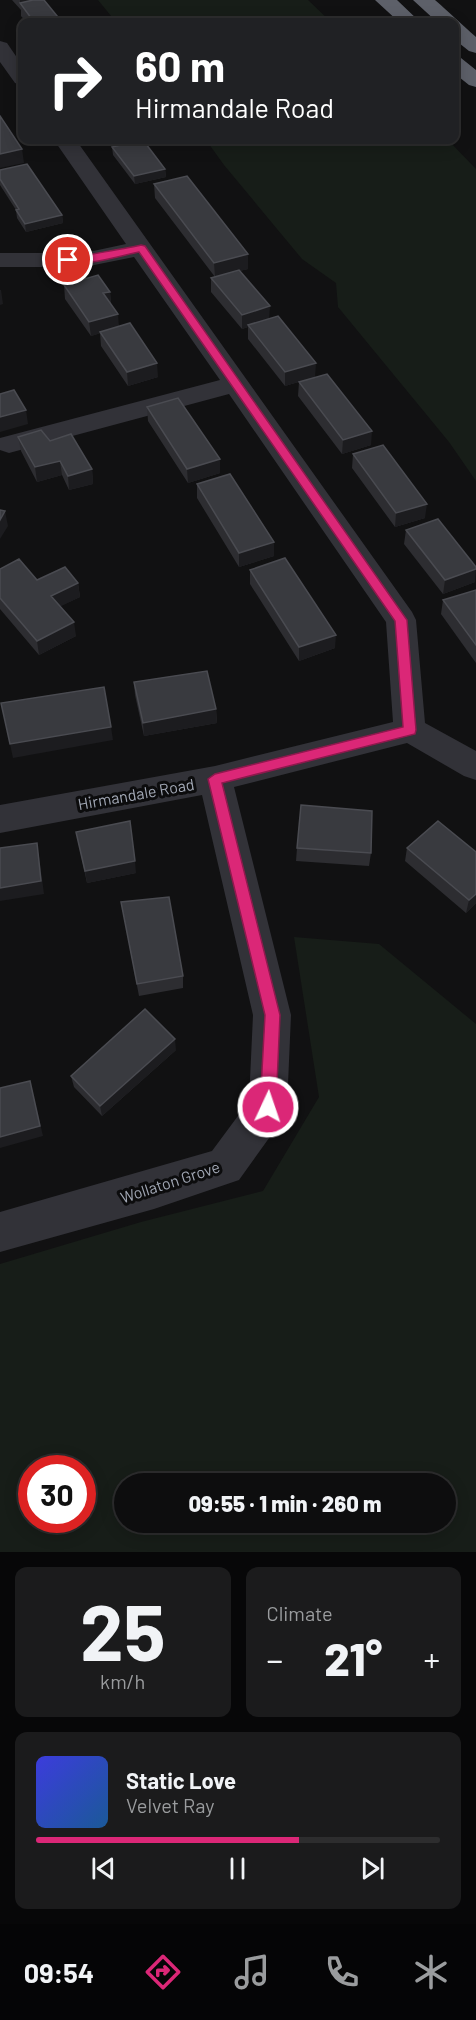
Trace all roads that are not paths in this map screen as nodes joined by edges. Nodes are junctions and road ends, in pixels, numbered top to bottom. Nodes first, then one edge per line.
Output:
1 (385, 0) edge
2 (423, 0) edge
3 (405, 18) edge
4 (443, 18) edge
5 (459, 32) edge
6 (0, 47) edge
7 (476, 47) edge
8 (459, 66) edge
9 (18, 73) edge
10 (476, 81) edge
11 (68, 144) edge
12 (141, 248) junction
13 (0, 260) edge
14 (236, 384) junction
15 (9, 444) dead end
16 (410, 730) junction
17 (476, 766) edge
18 (215, 779) junction
19 (0, 819) edge
20 (0, 1232) edge

1 - 3 highway
2 - 4 highway
5 - 7 highway
6 - 9 street
8 - 10 highway
11 - 12 street
12 - 13 street
12 - 14 street
14 - 15 street
14 - 16 street
16 - 17 street
16 - 18 street, Hirmandale Road
18 - 19 street, Hirmandale Road
18 - 20 street, Wollaton Grove

